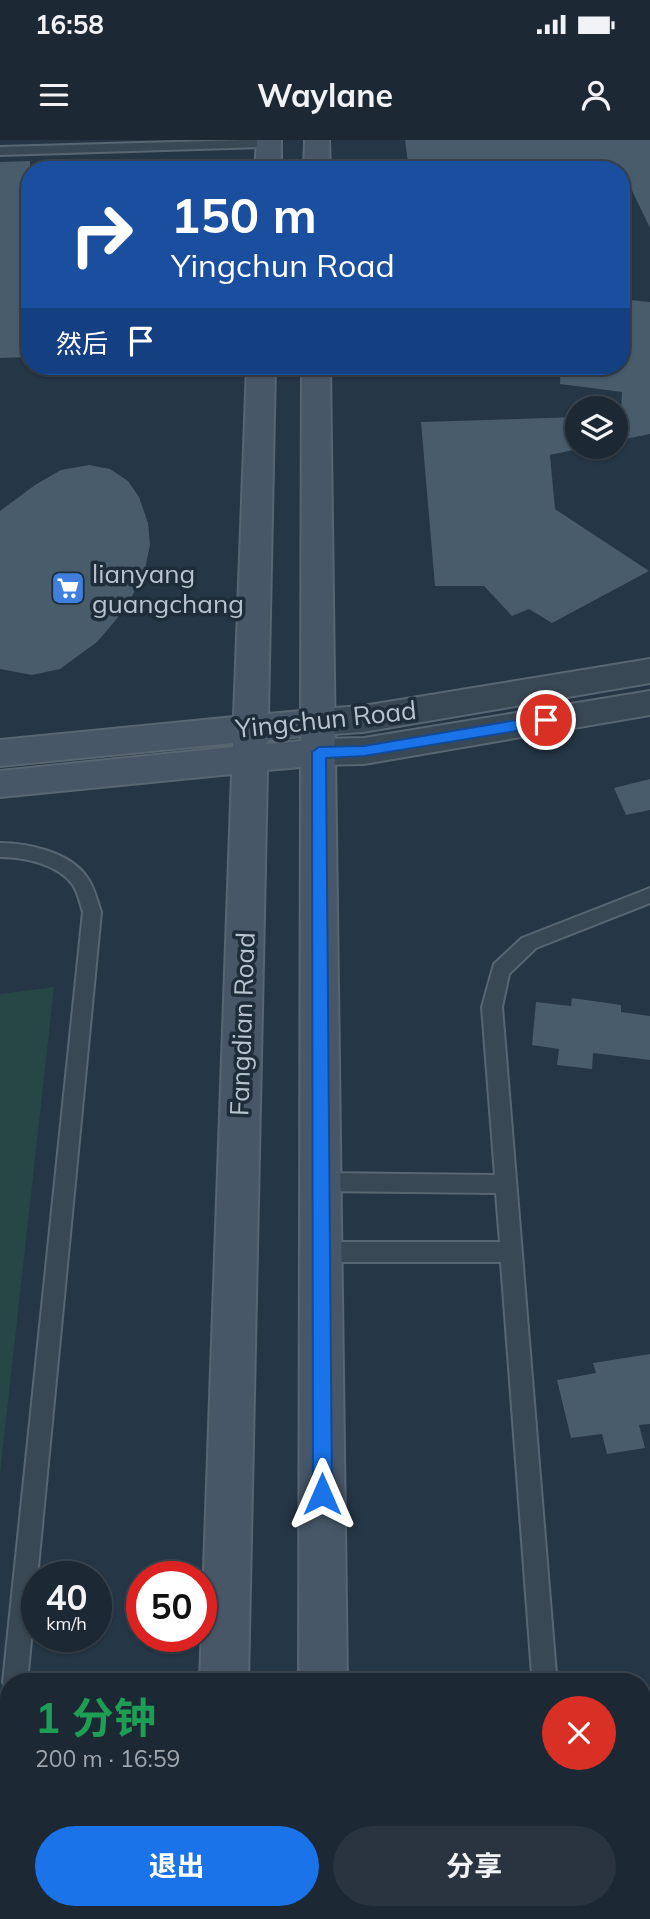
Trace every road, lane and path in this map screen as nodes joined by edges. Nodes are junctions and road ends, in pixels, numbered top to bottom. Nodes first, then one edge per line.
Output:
1 (317, 140) edge
2 (269, 141) edge
3 (0, 151) edge
4 (268, 161) edge
5 (317, 161) edge
6 (261, 375) edge
7 (316, 375) edge
8 (650, 671) edge
9 (650, 703) edge
10 (318, 737) junction
11 (250, 744) junction
12 (0, 753) edge
13 (0, 783) edge
14 (0, 850) edge
15 (650, 895) edge
16 (321, 1182) junction
17 (506, 1184) junction
18 (321, 1252) junction
19 (511, 1252) junction
20 (16, 1673) edge
21 (224, 1673) edge
22 (323, 1673) edge
23 (544, 1673) edge

1 - 5 main road
2 - 3 lane
2 - 4 main road
6 - 11 main road, Fangdian Road
7 - 10 main road
8 - 10 street, Yingchun Road
9 - 10 street, Yingchun Road
10 - 11 main road, Yingchun Road
10 - 16 main road
11 - 12 main road, Yingchun Road
11 - 13 main road, Yingchun Road
11 - 21 main road, Fangdian Road
14 - 20 lane
15 - 17 lane
16 - 17 lane
16 - 18 main road
17 - 19 lane
18 - 19 lane
18 - 22 main road
19 - 23 lane

